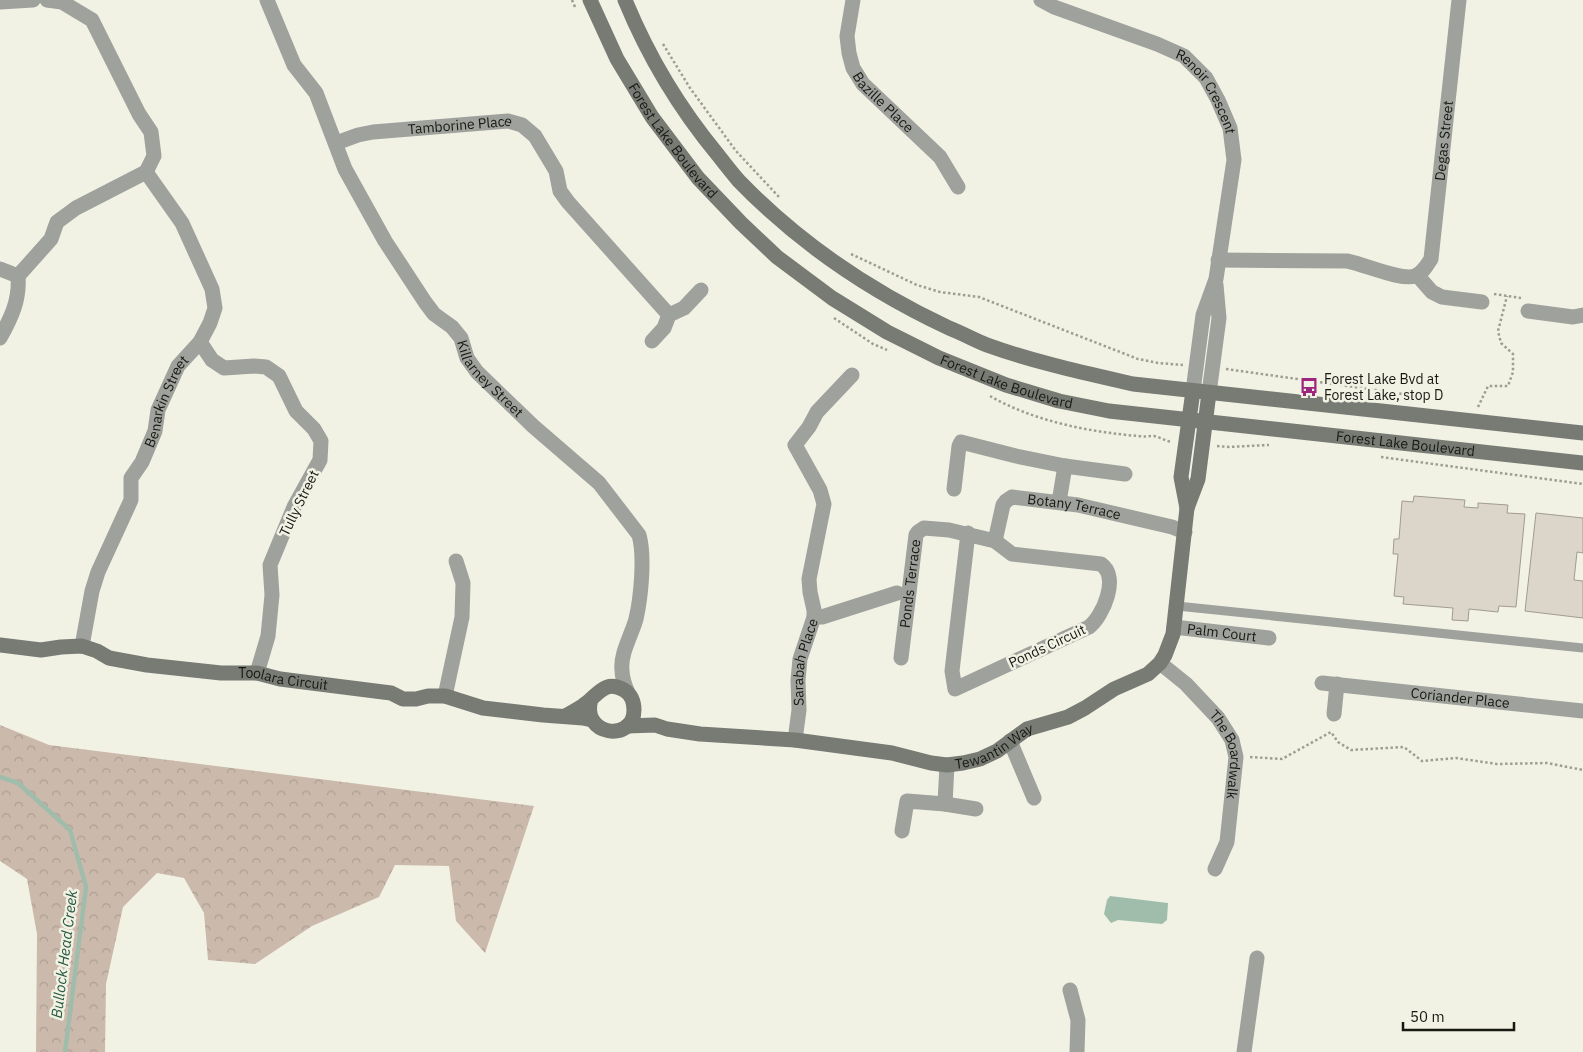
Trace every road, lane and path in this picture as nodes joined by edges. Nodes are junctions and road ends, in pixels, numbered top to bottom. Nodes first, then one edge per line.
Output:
1 (33, 0) edge
2 (47, 0) edge
3 (267, 0) edge
4 (572, 0) edge
5 (590, 0) edge
6 (625, 0) edge
7 (852, 0) edge
8 (1041, 0) edge
9 (1459, 0) edge
10 (0, 2) edge
11 (576, 8) dead end
12 (660, 38) dead end
13 (336, 143) junction
14 (146, 172) junction
15 (958, 187) dead end
16 (783, 201) dead end
17 (848, 253) dead end
18 (1218, 260) junction
19 (0, 268) edge
20 (1417, 275) junction
21 (18, 276) junction
22 (1216, 279) junction
23 (701, 290) dead end
24 (1507, 296) junction
25 (1482, 302) joint
26 (1528, 311) joint
27 (669, 316) junction
28 (1583, 316) edge
29 (831, 317) dead end
30 (0, 338) edge
31 (652, 341) dead end
32 (200, 342) junction
33 (890, 352) dead end
34 (1196, 366) junction
35 (1213, 368) junction
36 (852, 375) dead end
37 (1193, 391) junction
38 (984, 393) dead end
39 (1209, 393) junction
40 (1423, 399) dead end
41 (1477, 409) dead end
42 (1189, 420) junction
43 (1206, 422) junction
44 (1583, 433) edge
45 (1186, 443) junction
46 (1278, 444) dead end
47 (1203, 445) junction
48 (1375, 456) dead end
49 (1583, 463) edge
50 (1065, 466) junction
51 (1125, 474) dead end
52 (1583, 484) edge
53 (954, 489) dead end
54 (1060, 502) junction
55 (1187, 508) junction
56 (1185, 532) junction
57 (968, 533) junction
58 (995, 541) junction
59 (456, 561) dead end
60 (897, 593) dead end
61 (1177, 606) junction
62 (814, 617) junction
63 (1174, 627) junction
64 (1268, 638) dead end
65 (0, 645) edge
66 (82, 646) junction
67 (1583, 648) edge
68 (901, 658) dead end
69 (1160, 663) junction
70 (621, 669) junction
71 (256, 672) junction
72 (606, 687) junction
73 (445, 696) junction
74 (591, 699) junction
75 (631, 700) junction
76 (1583, 711) edge
77 (1334, 714) dead end
78 (565, 716) junction
79 (592, 720) junction
80 (655, 725) junction
81 (626, 726) junction
82 (796, 740) junction
83 (1010, 741) junction
84 (1236, 757) junction
85 (947, 765) junction
86 (1583, 770) edge
87 (1034, 798) dead end
88 (945, 804) junction
89 (976, 809) dead end
90 (902, 831) dead end
91 (1215, 869) dead end
92 (1257, 958) dead end
93 (1070, 990) dead end
94 (1077, 1052) edge
95 (1244, 1052) edge

1 - 10 street
2 - 14 street
3 - 13 street, Killarney Street
4 - 11 path
5 - 42 main road, Forest Lake Boulevard
6 - 37 main road, Forest Lake Boulevard
7 - 15 street, Bazille Place
8 - 18 street, Renoir Crescent
9 - 20 street, Degas Street
12 - 16 path
13 - 27 street, Tamborine Place
13 - 70 street, Killarney Street
14 - 21 street
14 - 32 street, Benarkin Street
17 - 34 path
18 - 20 street
18 - 22 street, Renoir Crescent
19 - 21 street
20 - 25 street
21 - 30 street
22 - 34 street, Renoir Crescent
22 - 35 street, Renoir Crescent
23 - 27 street
24 - 25 path
24 - 26 path
24 - 41 path
26 - 28 street
27 - 31 street
29 - 33 path
32 - 66 street, Benarkin Street
32 - 71 street, Tully Street
34 - 37 street, Renoir Crescent
35 - 39 street, Renoir Crescent
35 - 40 path
36 - 62 street, Sarabah Place
37 - 39 main road, Forest Lake Boulevard
37 - 42 main road, Tewantin Way
38 - 45 path
39 - 43 main road, Tewantin Way
39 - 44 main road, Forest Lake Boulevard
42 - 43 main road, Forest Lake Boulevard
42 - 45 main road, Tewantin Way
43 - 47 main road, Tewantin Way
43 - 49 main road, Forest Lake Boulevard
45 - 55 main road, Tewantin Way
46 - 47 path
47 - 55 main road, Tewantin Way
48 - 52 path
50 - 51 street
50 - 53 street
50 - 54 street
54 - 56 street, Botany Terrace
54 - 58 street, Botany Terrace
55 - 56 main road, Tewantin Way
56 - 61 main road, Tewantin Way
57 - 58 street, Ponds Circuit
57 - 58 street, Ponds Circuit
57 - 68 street, Ponds Terrace
59 - 73 street
60 - 62 street
61 - 63 main road, Tewantin Way
61 - 67 lane
62 - 82 street, Sarabah Place
63 - 64 street, Palm Court
63 - 69 main road, Tewantin Way
65 - 66 main road, Toolara Circuit
66 - 71 main road, Toolara Circuit
69 - 83 main road, Tewantin Way
69 - 84 street, The Boardwalk
70 - 72 street, Killarney Street
70 - 75 street, Killarney Street
71 - 73 main road, Toolara Circuit
72 - 74 main road
72 - 75 main road
73 - 78 main road, Toolara Circuit
74 - 78 main road
74 - 79 main road
75 - 80 main road, Tewantin Way
75 - 81 main road
76 - 77 street, Coriander Place
78 - 79 main road, Toolara Circuit
79 - 81 main road
80 - 81 main road, Tewantin Way
80 - 82 main road, Tewantin Way
82 - 85 main road, Tewantin Way
83 - 85 main road, Tewantin Way
83 - 87 street
84 - 86 path
84 - 91 street, The Boardwalk
85 - 88 street
88 - 89 street
88 - 90 street
92 - 95 street
93 - 94 street

